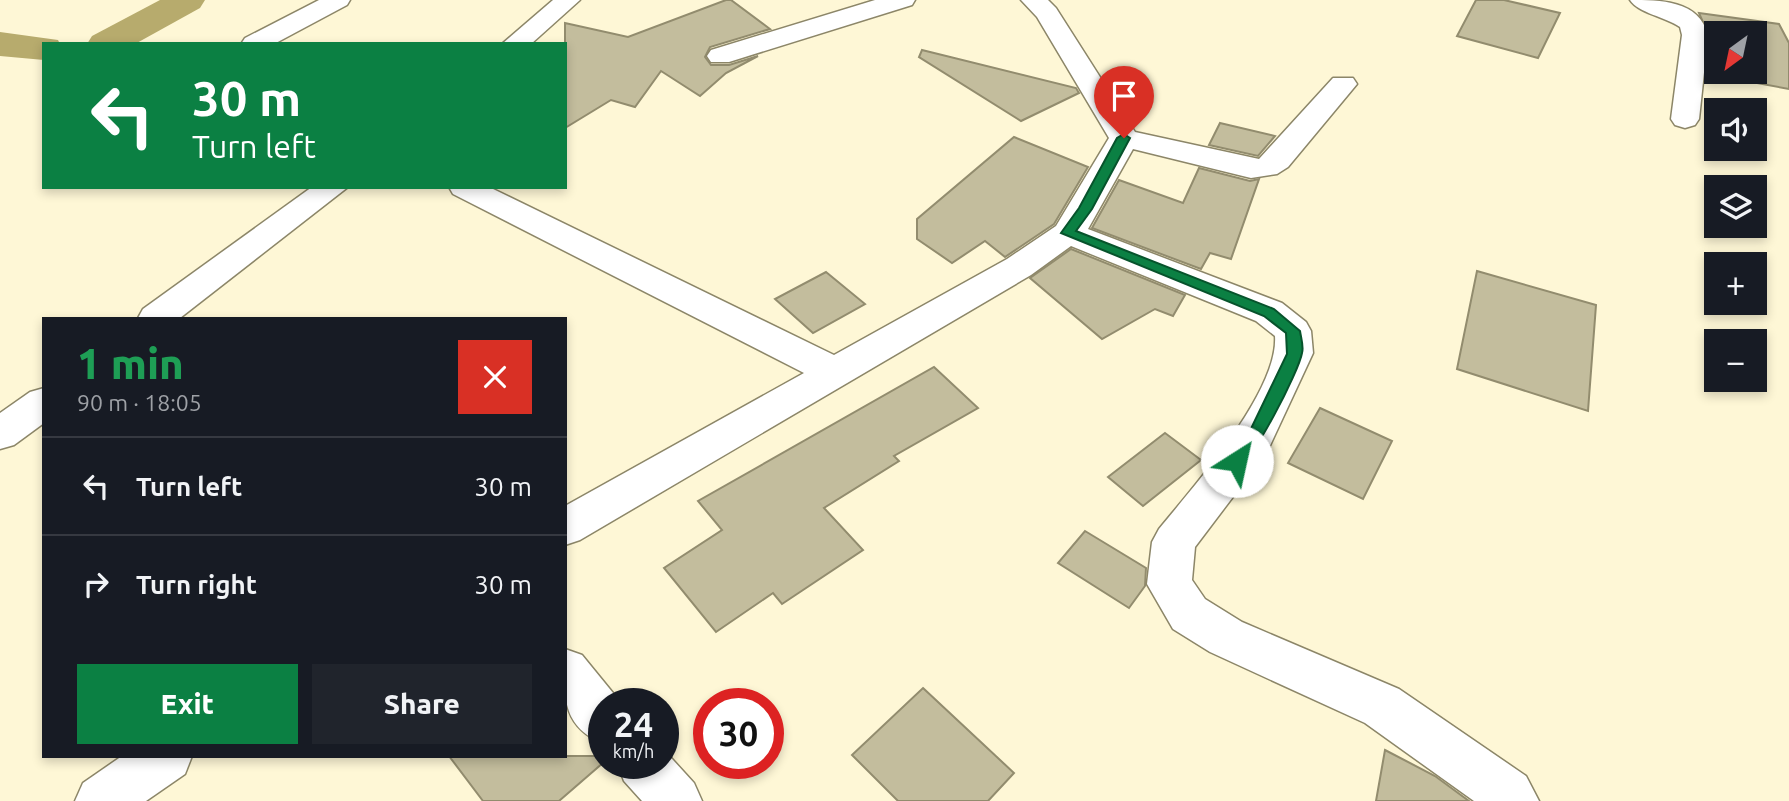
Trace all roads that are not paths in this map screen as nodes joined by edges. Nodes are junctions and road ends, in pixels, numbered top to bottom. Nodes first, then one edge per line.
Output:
1 (338, 0) edge
2 (568, 0) edge
3 (903, 0) edge
4 (1033, 0) edge
5 (1642, 0) edge
6 (258, 42) edge
7 (517, 42) edge
8 (719, 56) dead end
9 (1343, 84) dead end
10 (1685, 118) dead end
11 (1124, 138) junction
12 (330, 189) edge
13 (468, 189) edge
14 (1068, 233) junction
15 (157, 317) edge
16 (833, 371) junction
17 (42, 403) edge
18 (0, 434) edge
19 (567, 526) edge
20 (567, 674) edge
21 (588, 700) edge
22 (164, 758) edge
23 (656, 779) edge
24 (101, 801) edge
25 (676, 801) edge
26 (1513, 801) edge

1 - 6 street
2 - 7 street
3 - 8 street
4 - 11 street
5 - 10 street
9 - 11 street
11 - 14 street
12 - 15 street
13 - 16 street
14 - 16 street
14 - 26 street
16 - 19 street
17 - 18 street
20 - 21 street
22 - 24 street
23 - 25 street

